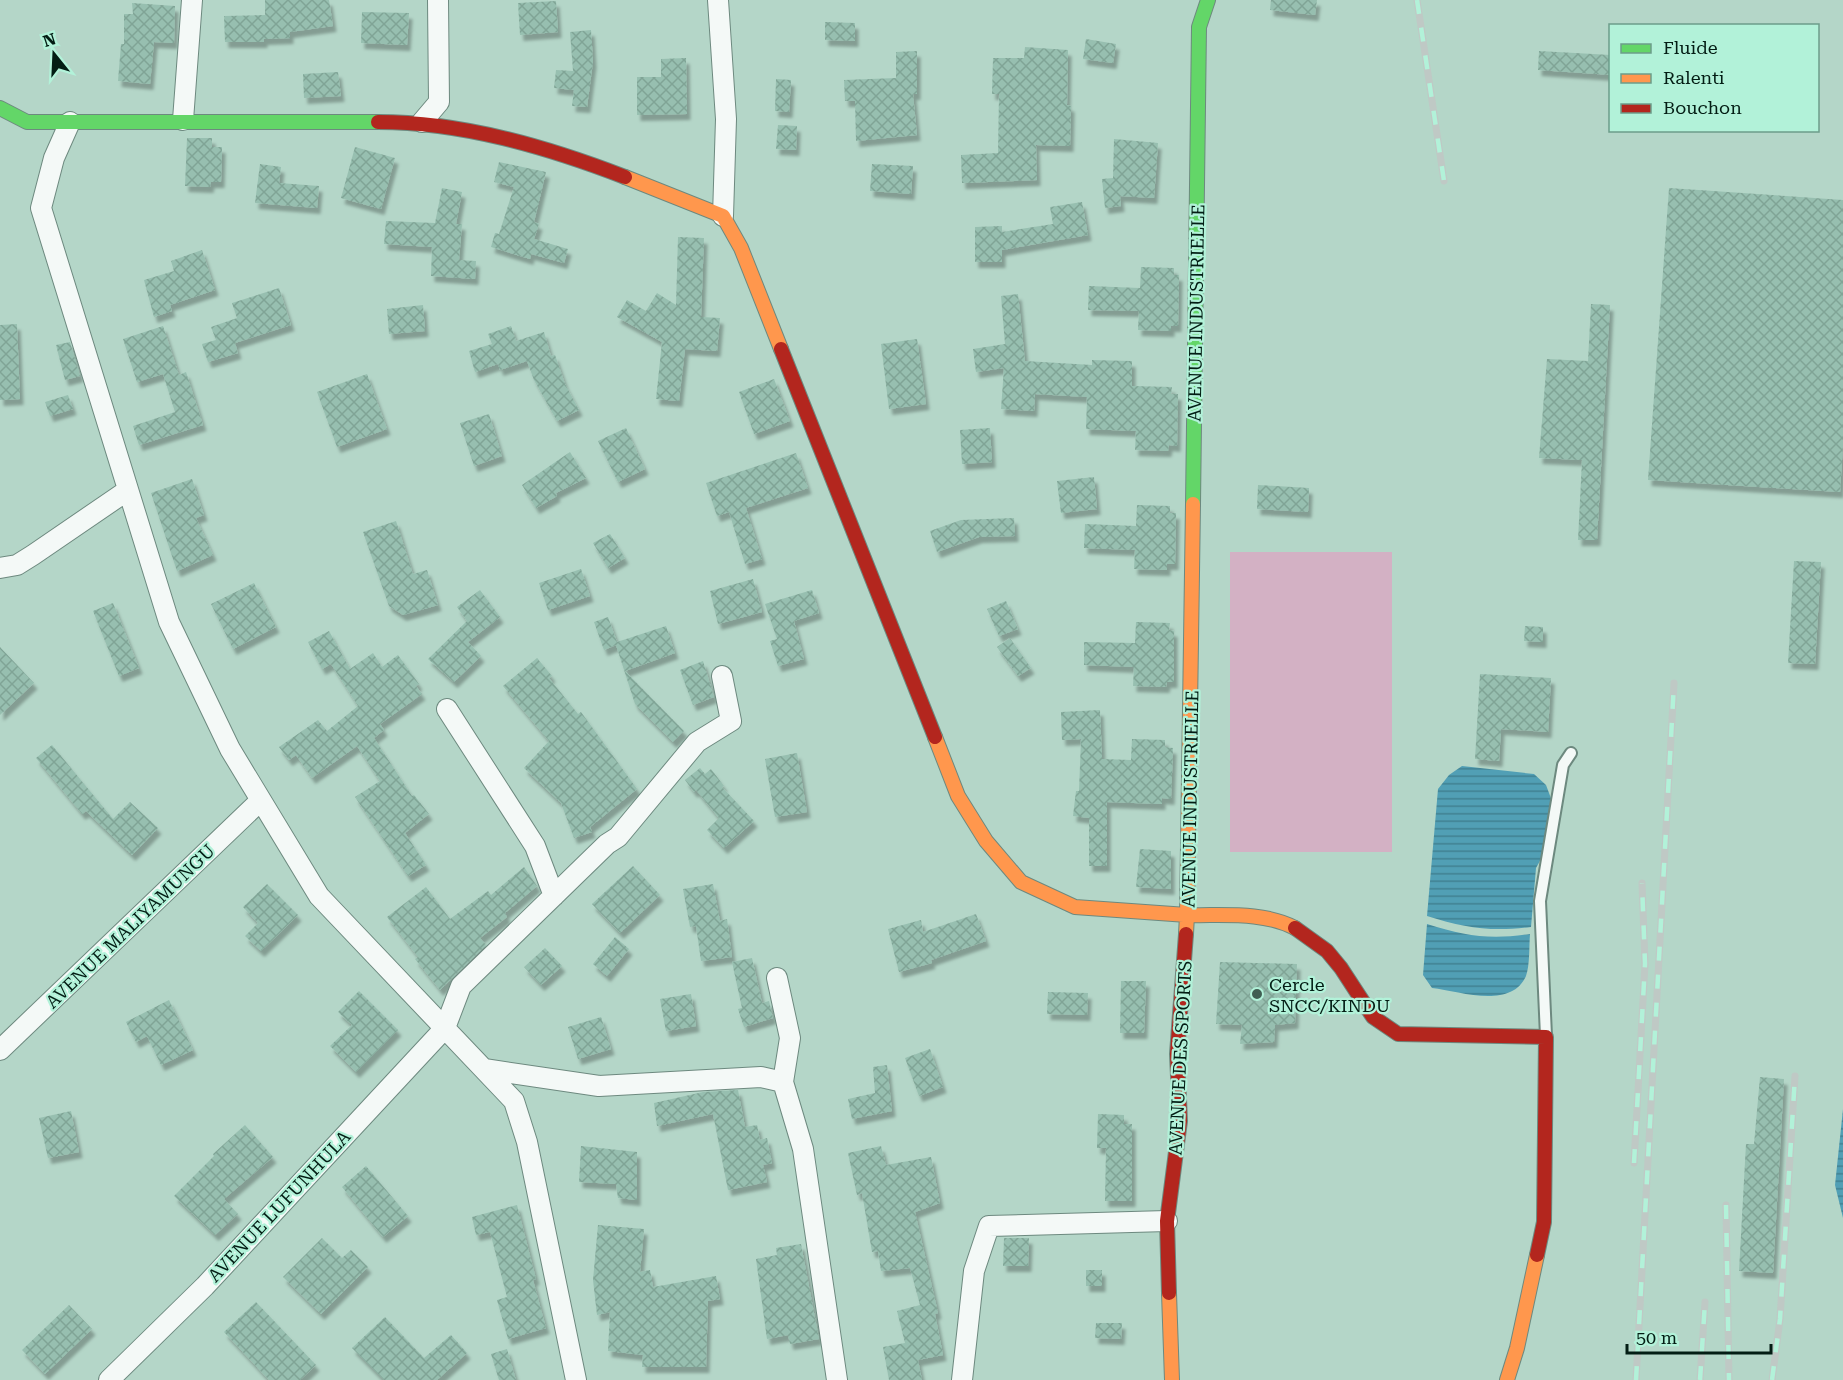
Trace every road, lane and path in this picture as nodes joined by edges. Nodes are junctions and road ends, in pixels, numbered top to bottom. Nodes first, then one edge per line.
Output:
1 (192, 0) edge
2 (438, 0) edge
3 (718, 0) edge
4 (1206, 2) edge
5 (0, 108) edge
6 (183, 120) junction
7 (70, 122) junction
8 (422, 122) junction
9 (723, 216) junction
10 (128, 490) junction
11 (0, 568) edge
12 (722, 676) dead end
13 (447, 709) dead end
14 (1571, 753) dead end
15 (260, 801) junction
16 (554, 896) junction
17 (1187, 915) junction
18 (777, 978) dead end
19 (445, 1028) junction
20 (1546, 1037) junction
21 (0, 1050) edge
22 (484, 1069) junction
23 (783, 1082) junction
24 (1167, 1221) junction
25 (110, 1380) edge
26 (576, 1380) edge
27 (837, 1380) edge
28 (962, 1380) edge
29 (1172, 1380) edge
30 (1507, 1380) edge

1 - 6 street
2 - 8 street
3 - 9 street
4 - 17 street, AVENUE INDUSTRIELLE
5 - 7 street
6 - 7 street
6 - 8 street
7 - 10 street
8 - 9 street
9 - 17 street
10 - 11 street
10 - 15 street
12 - 16 street
13 - 16 street
14 - 20 lane
15 - 19 street
15 - 21 street, AVENUE MALIYAMUNGU
16 - 19 street
17 - 20 street, AVENUE INDUSTRIELLE
17 - 24 street, AVENUE DES SPORTS
18 - 23 street
19 - 22 street
19 - 25 street, AVENUE LUFUNHULA
20 - 30 street
22 - 23 street
22 - 26 street
23 - 27 street
24 - 28 street
24 - 29 street, AVENUE DES SPORTS

